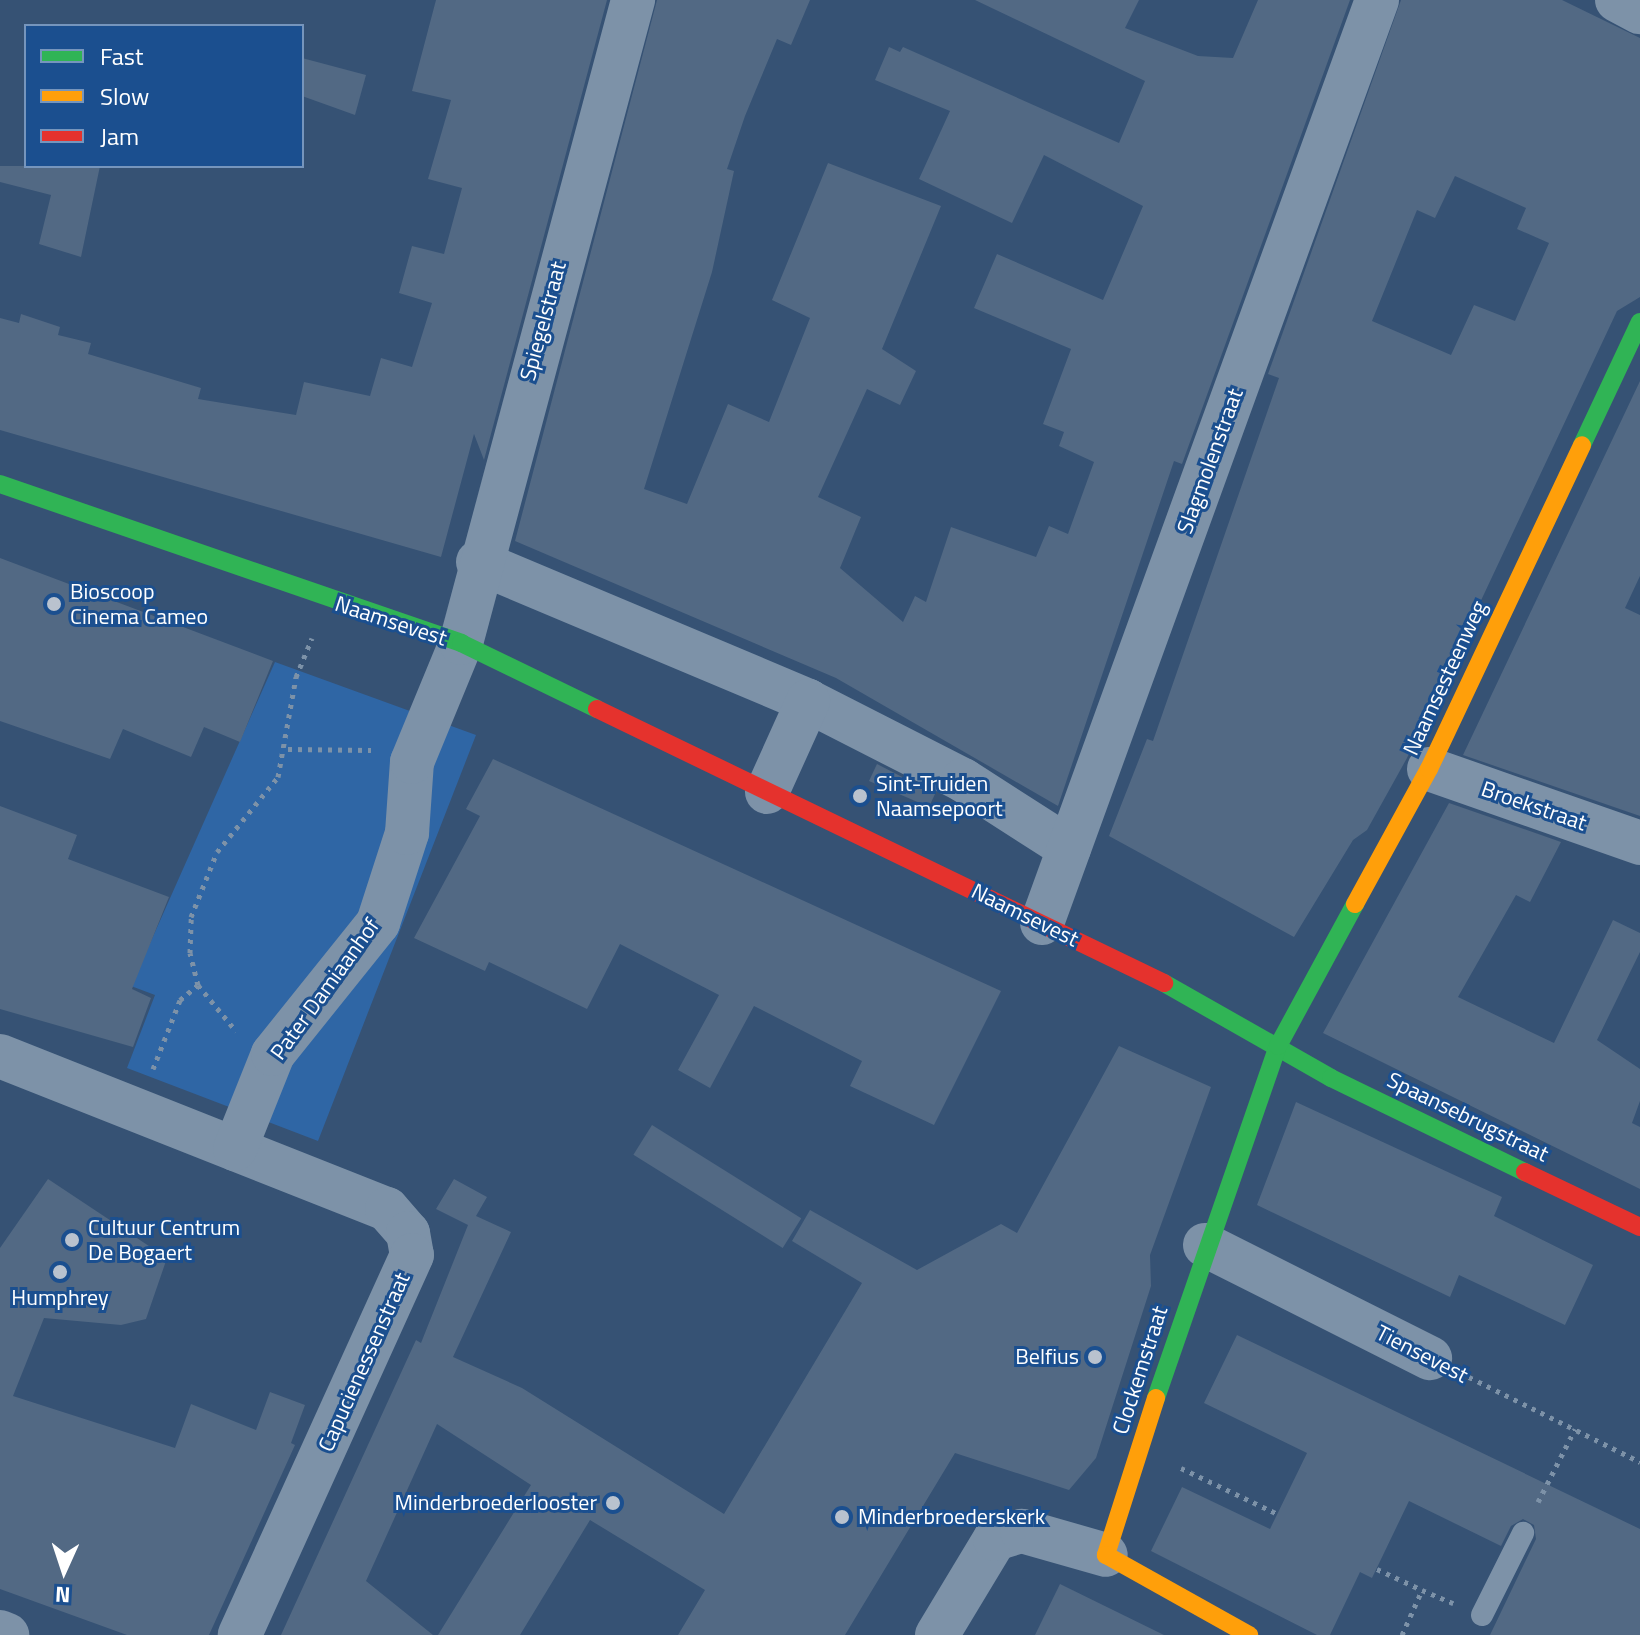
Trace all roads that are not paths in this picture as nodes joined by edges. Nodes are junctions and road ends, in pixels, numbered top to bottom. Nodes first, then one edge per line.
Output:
1 (633, 0) edge
2 (1377, 0) edge
3 (1617, 0) edge
4 (1640, 12) edge
5 (1640, 322) edge
6 (0, 484) edge
7 (478, 562) junction
8 (461, 643) junction
9 (808, 701) junction
10 (1429, 769) junction
11 (767, 792) junction
12 (1640, 843) edge
13 (1069, 848) junction
14 (1042, 923) junction
15 (1278, 1046) junction
16 (0, 1056) edge
17 (235, 1149) junction
18 (1640, 1227) edge
19 (1205, 1245) junction
20 (1430, 1358) road end
21 (1523, 1533) dead end
22 (1106, 1555) junction
23 (1482, 1615) road end
24 (0, 1632) edge
25 (7, 1635) edge
26 (240, 1635) edge
27 (937, 1635) edge
28 (1249, 1635) edge

1 - 7 street, Spiegelstraat
2 - 13 street, Slagmolenstraat
3 - 4 street
5 - 10 street, Naamsesteenweg
6 - 8 street, Naamsevest
7 - 8 street, Spiegelstraat
7 - 9 street
8 - 11 street, Naamsevest
8 - 17 street, Pater Damiaanhof
9 - 11 street
9 - 13 street
10 - 12 street, Broekstraat
10 - 15 street, Naamsesteenweg
11 - 14 street, Naamsevest
13 - 14 street, Slagmolenstraat
14 - 15 street, Naamsevest
15 - 18 street, Spaansebrugstraat
15 - 19 street, Clockemstraat
16 - 17 street, Capucienessenstraat
17 - 26 street, Capucienessenstraat
19 - 20 street, Tiensevest
19 - 22 street, Clockemstraat
21 - 23 lane
22 - 27 street
22 - 28 street
24 - 25 street

